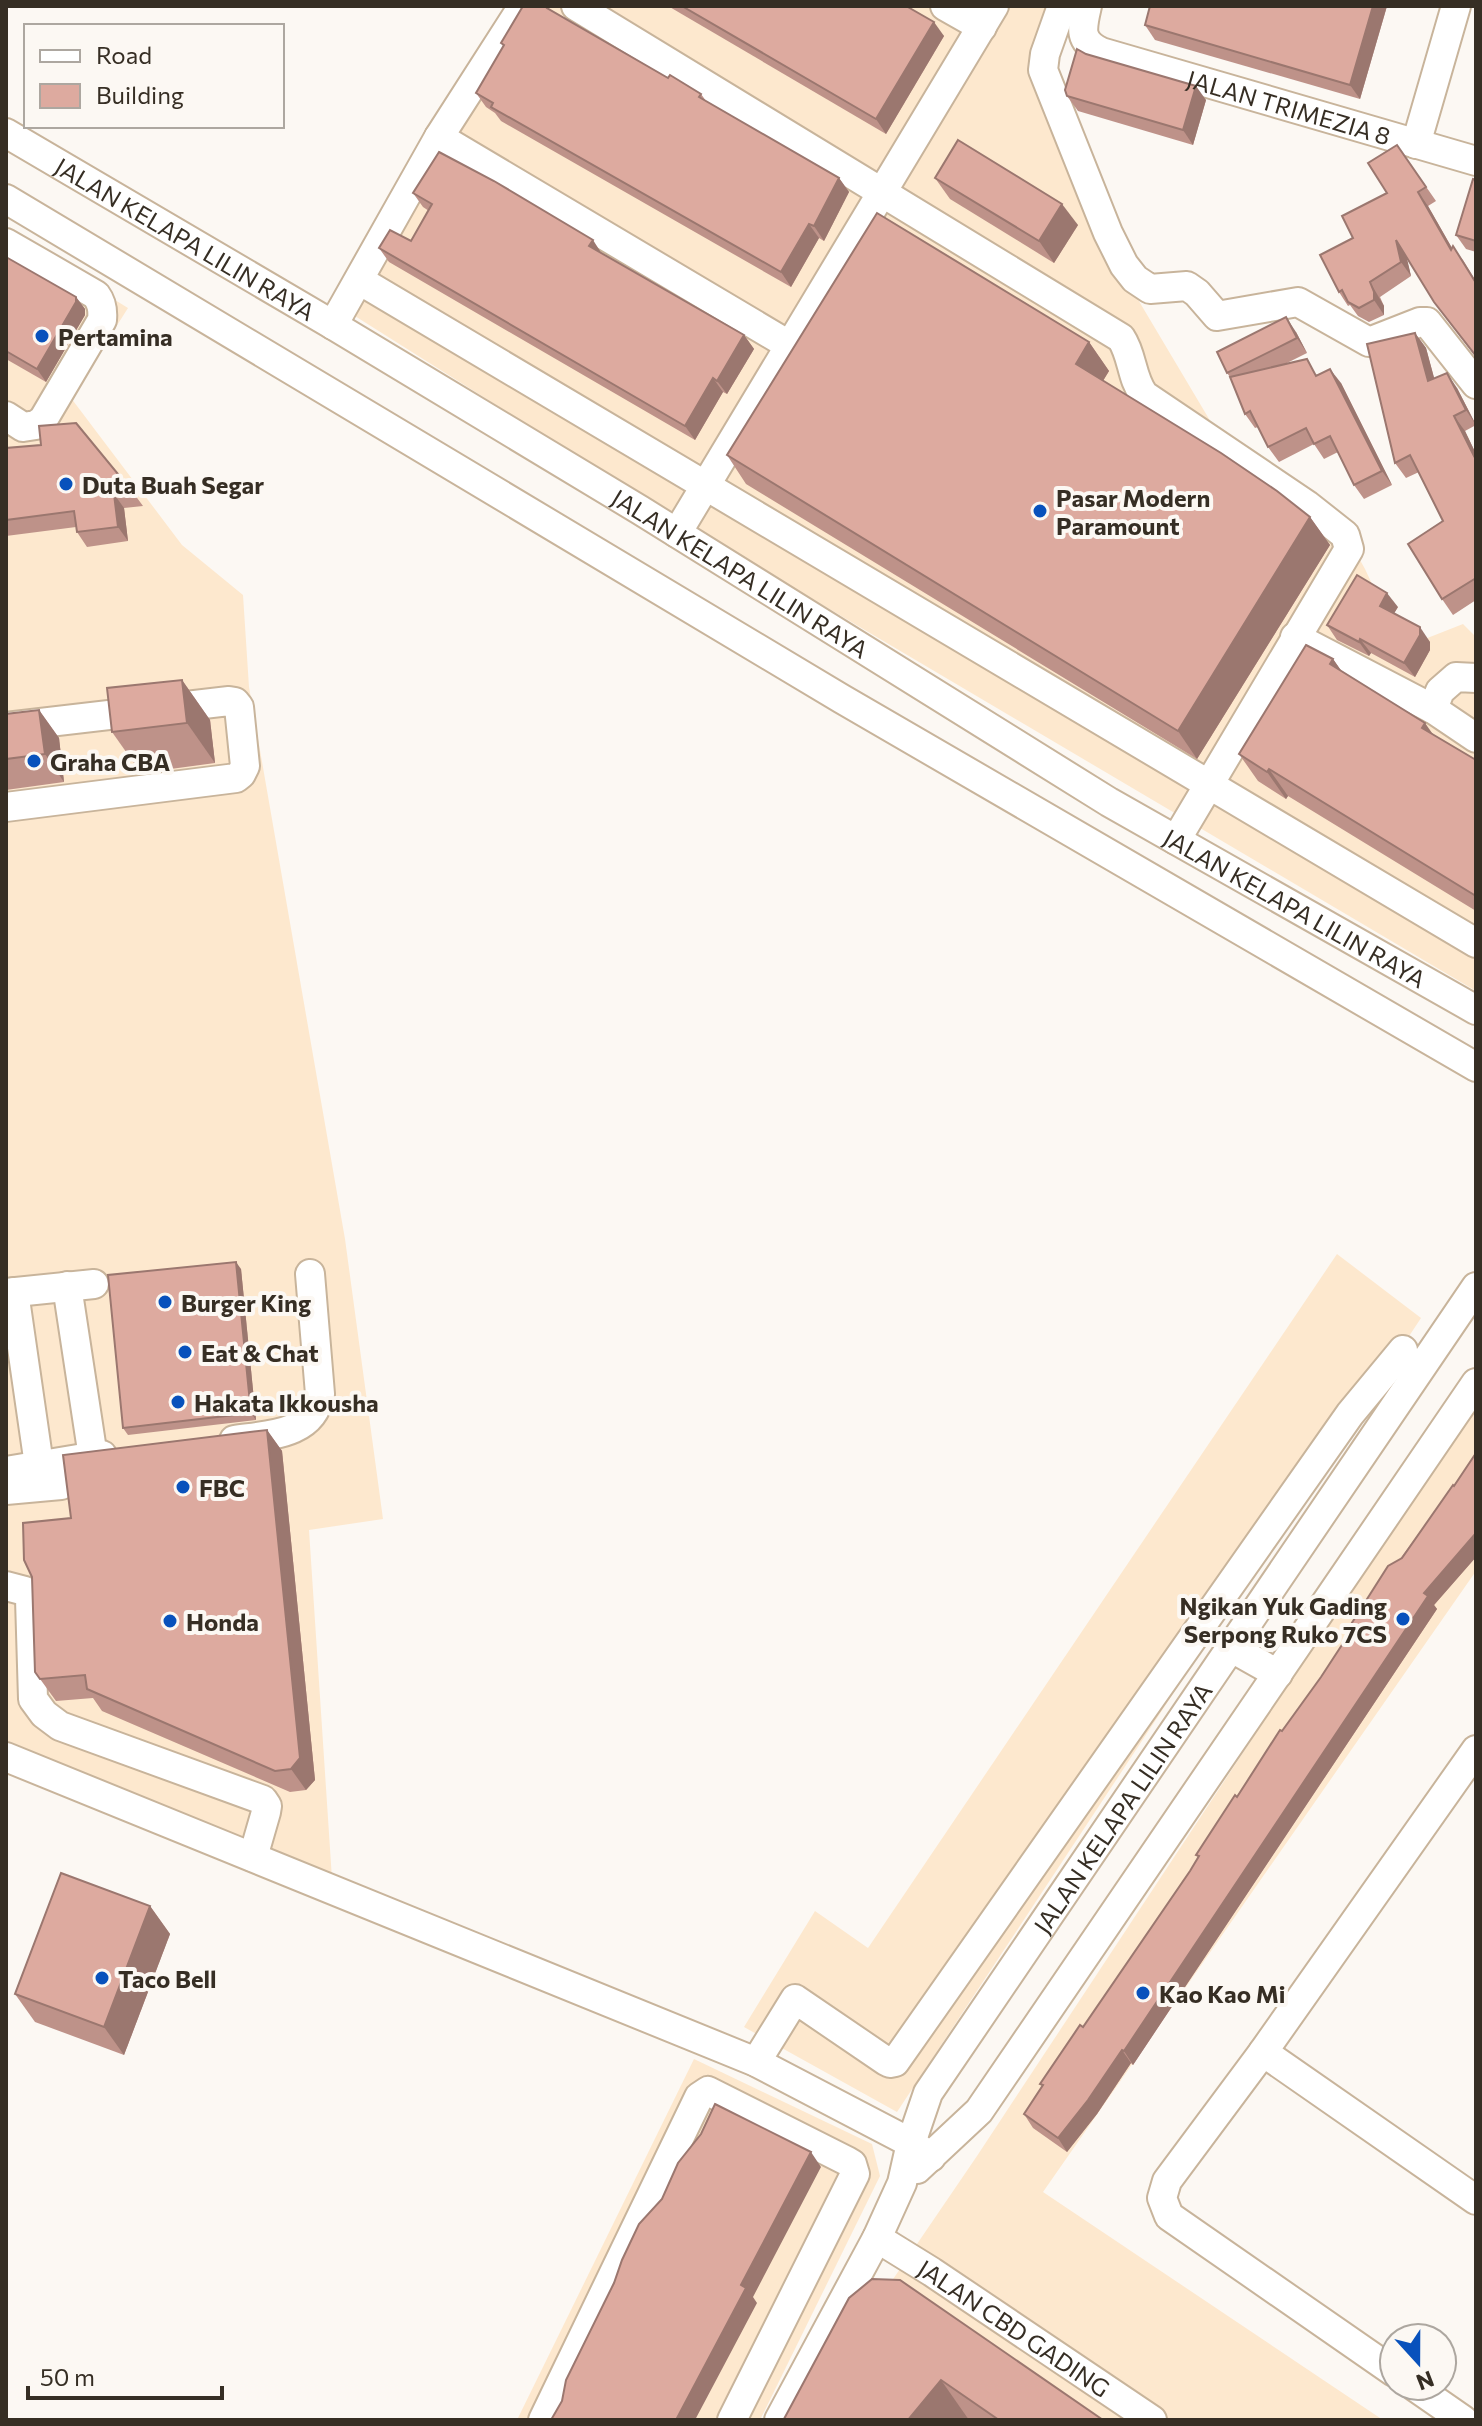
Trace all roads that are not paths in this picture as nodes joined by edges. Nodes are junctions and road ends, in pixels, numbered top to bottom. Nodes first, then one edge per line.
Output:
1 (523, 6) edge
2 (576, 6) edge
3 (945, 6) edge
4 (1062, 6) edge
5 (1087, 6) edge
6 (1456, 6) edge
7 (988, 16) edge
8 (6, 133) edge
9 (439, 137) junction
10 (1416, 144) junction
11 (1476, 161) edge
12 (883, 191) junction
13 (6, 199) edge
14 (73, 239) junction
15 (6, 243) edge
16 (52, 269) junction
17 (359, 280) junction
18 (333, 325) junction
19 (789, 345) junction
20 (1476, 384) edge
21 (6, 416) edge
22 (706, 485) junction
23 (677, 533) junction
24 (1295, 637) junction
25 (1476, 678) edge
26 (1433, 709) junction
27 (6, 727) edge
28 (1476, 738) edge
29 (1207, 787) junction
30 (6, 807) edge
31 (1176, 840) junction
32 (1476, 943) edge
33 (1476, 1010) edge
34 (1476, 1067) edge
35 (310, 1274) dead end
36 (1476, 1287) edge
37 (10, 1293) edge
38 (1403, 1350) dead end
39 (1476, 1383) edge
40 (1350, 1414) junction
41 (1376, 1432) junction
42 (213, 1443) edge
43 (131, 1451) edge
44 (93, 1457) junction
45 (39, 1465) junction
46 (6, 1471) edge
47 (61, 1485) edge
48 (6, 1490) edge
49 (6, 1586) edge
50 (1230, 1647) junction
51 (1278, 1674) junction
52 (1476, 1750) edge
53 (6, 1757) edge
54 (253, 1857) junction
55 (1263, 2052) junction
56 (756, 2062) junction
57 (921, 2150) junction
58 (1476, 2200) edge
59 (877, 2238) junction
60 (1378, 2361) edge
61 (1437, 2402) edge
62 (543, 2420) edge
63 (732, 2420) edge
64 (779, 2420) edge
65 (1152, 2420) edge
66 (1463, 2420) edge

1 - 9 street
2 - 12 street
3 - 7 street
4 - 20 street
5 - 10 street, JALAN TRIMEZIA 8
6 - 10 street
7 - 12 street
8 - 18 street, JALAN KELAPA LILIN RAYA
9 - 17 street
9 - 19 street
10 - 11 street, JALAN TRIMEZIA 8
12 - 19 street
12 - 24 street
13 - 14 street, JALAN KELAPA LILIN RAYA
14 - 16 street
14 - 34 street, JALAN KELAPA LILIN RAYA
15 - 16 street
16 - 21 street
17 - 18 street
17 - 22 street
18 - 23 street, JALAN KELAPA LILIN RAYA
19 - 22 street
22 - 23 street
22 - 29 street
23 - 31 street, JALAN KELAPA LILIN RAYA
24 - 26 street
24 - 29 street
25 - 26 street
26 - 28 street
27 - 30 street
29 - 31 street
29 - 32 street
31 - 33 street, JALAN KELAPA LILIN RAYA
35 - 42 street
36 - 41 street, JALAN KELAPA LILIN RAYA
37 - 44 street
37 - 45 street
38 - 40 street
39 - 51 street, JALAN KELAPA LILIN RAYA
40 - 41 street
40 - 56 street
41 - 50 street, JALAN KELAPA LILIN RAYA
43 - 44 street
44 - 45 street
45 - 46 street
47 - 48 street
49 - 54 street
50 - 51 street
50 - 57 street, JALAN KELAPA LILIN RAYA
51 - 57 street, JALAN KELAPA LILIN RAYA
52 - 55 street
53 - 54 street
54 - 56 street
55 - 58 street
55 - 60 street
56 - 57 street
57 - 59 street, JALAN KELAPA LILIN RAYA
59 - 64 street, JALAN KELAPA LILIN RAYA
59 - 65 street, JALAN CBD GADING
61 - 66 street
62 - 63 street

